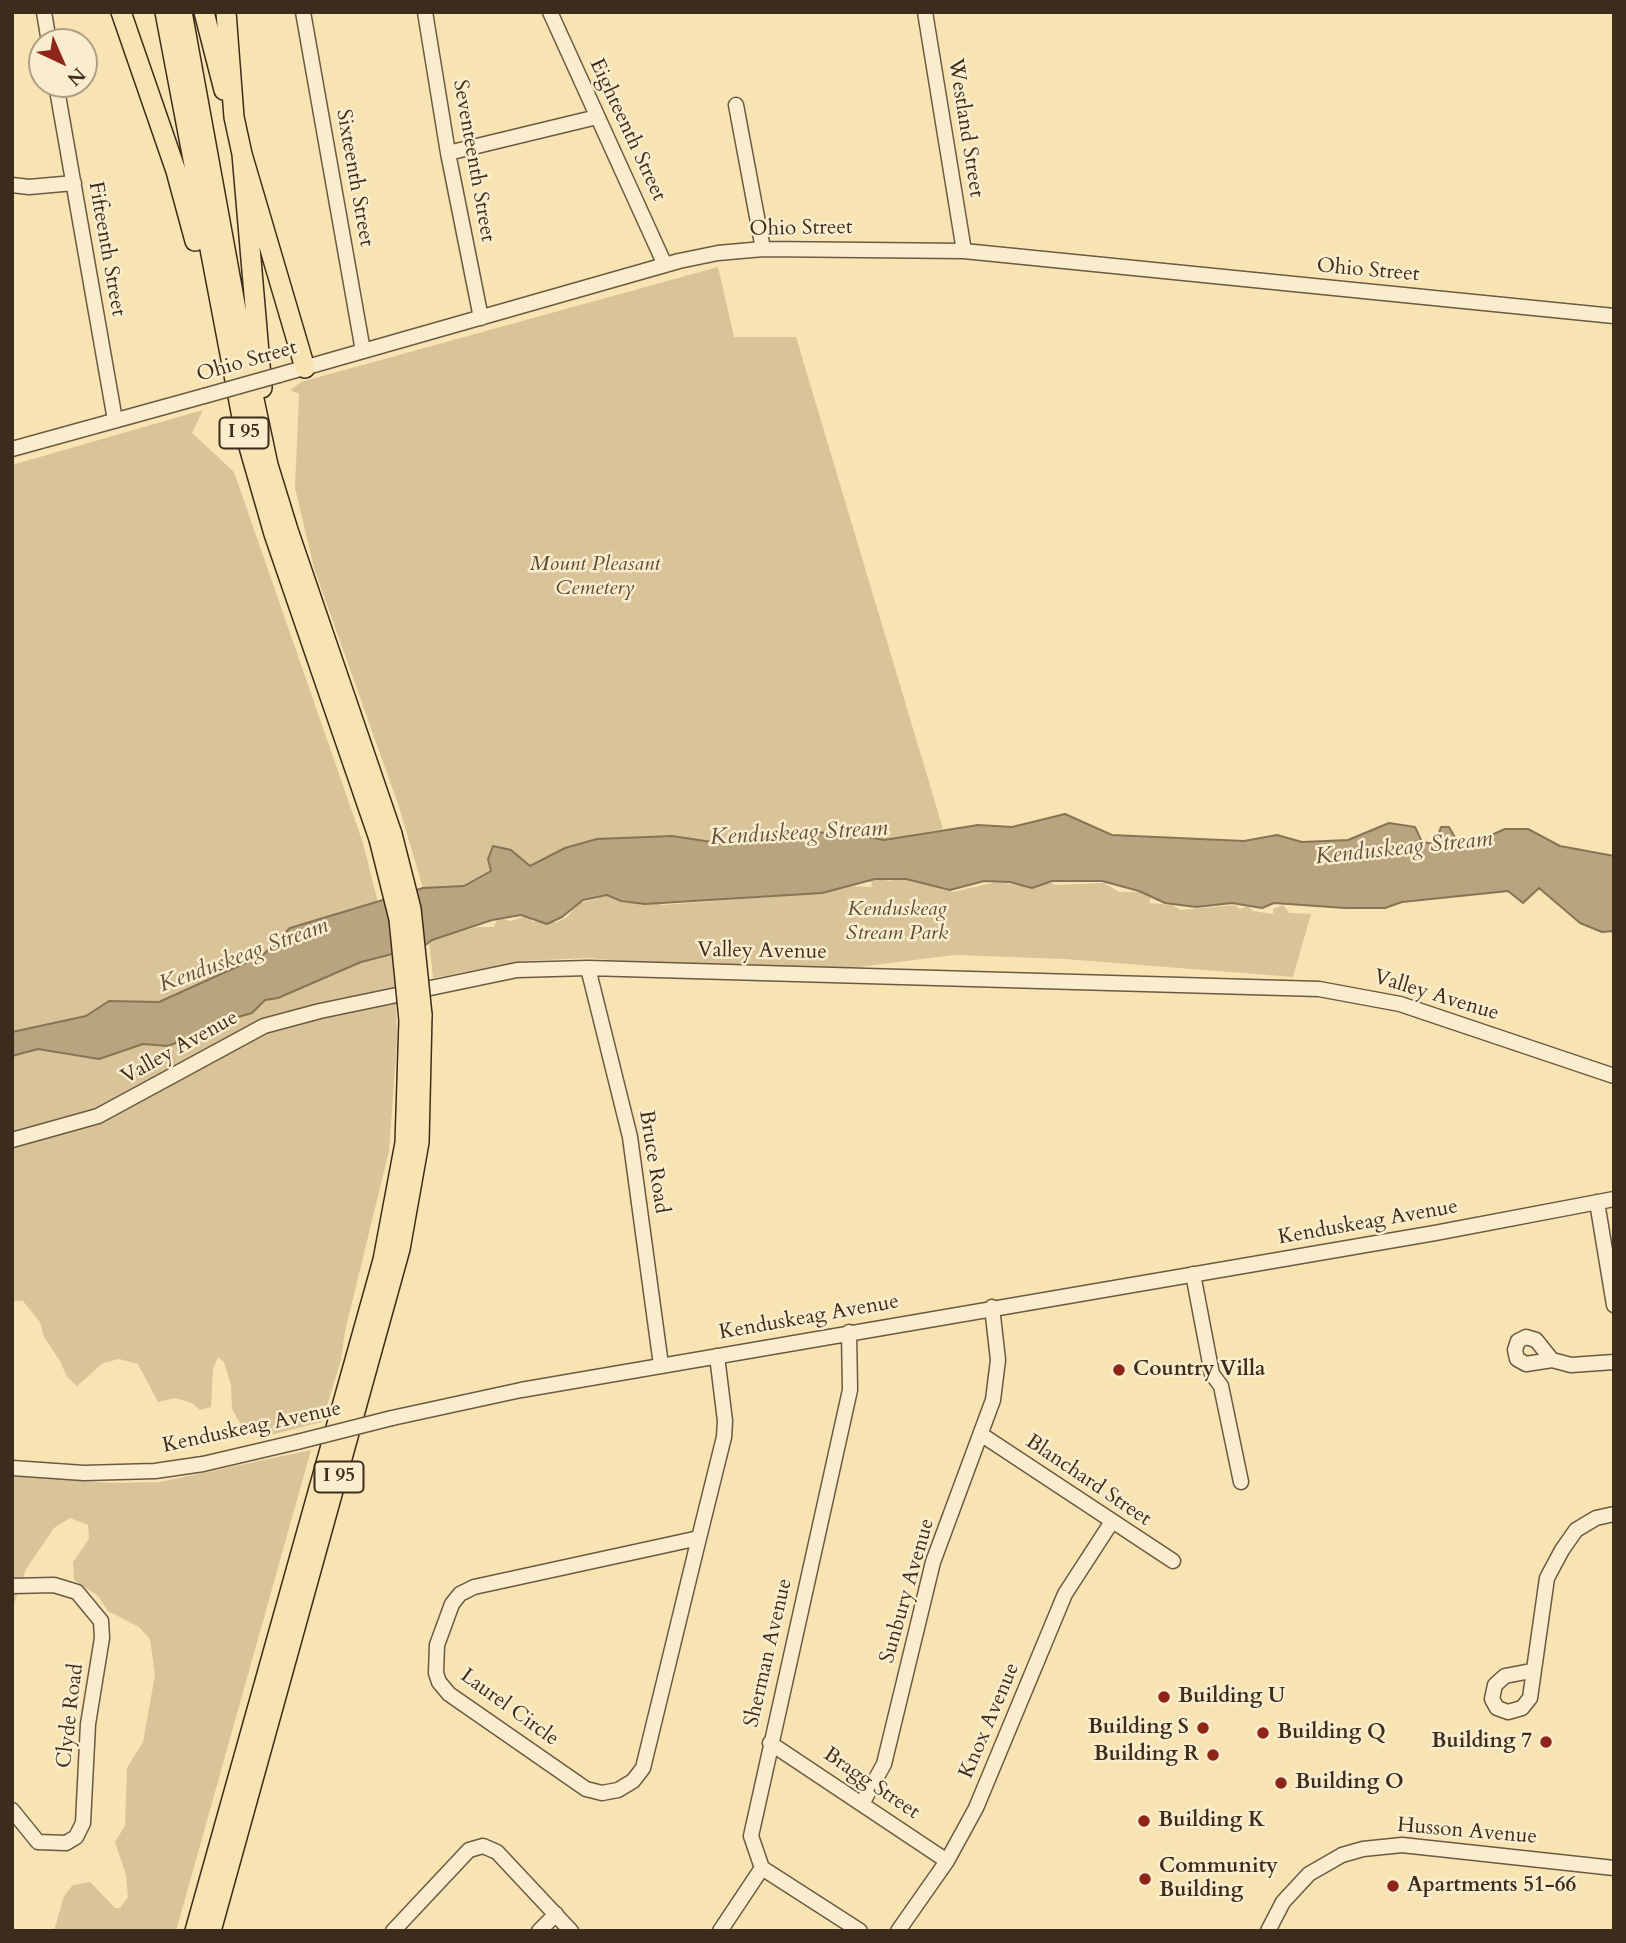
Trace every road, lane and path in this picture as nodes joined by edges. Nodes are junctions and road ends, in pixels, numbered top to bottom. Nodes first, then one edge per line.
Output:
1 (121, 12) edge
2 (165, 12) edge
3 (182, 12) edge
4 (204, 12) edge
5 (226, 12) edge
6 (303, 12) edge
7 (425, 12) edge
8 (550, 12) edge
9 (925, 12) edge
10 (59, 98) edge
11 (736, 105) dead end
12 (234, 117) junction
13 (597, 117) junction
14 (448, 153) junction
15 (242, 154) junction
16 (74, 183) junction
17 (12, 185) edge
18 (763, 249) junction
19 (964, 251) junction
20 (665, 265) junction
21 (1614, 316) edge
22 (481, 318) junction
23 (226, 346) junction
24 (363, 351) junction
25 (305, 368) junction
26 (115, 421) junction
27 (12, 449) edge
28 (288, 530) junction
29 (386, 836) junction
30 (588, 968) junction
31 (415, 1017) junction
32 (1614, 1076) edge
33 (12, 1140) edge
34 (1614, 1199) edge
35 (1597, 1202) junction
36 (1193, 1274) junction
37 (1614, 1305) edge
38 (992, 1307) junction
39 (849, 1332) junction
40 (717, 1356) junction
41 (1552, 1360) dead end
42 (1614, 1362) edge
43 (661, 1366) junction
44 (982, 1435) junction
45 (12, 1468) edge
46 (1241, 1482) dead end
47 (1614, 1514) edge
48 (1111, 1523) junction
49 (699, 1538) junction
50 (1173, 1561) dead end
51 (12, 1586) edge
52 (1531, 1671) dead end
53 (770, 1743) junction
54 (863, 1802) junction
55 (12, 1810) edge
56 (947, 1861) junction
57 (762, 1868) junction
58 (1614, 1868) edge
59 (556, 1913) junction
60 (195, 1931) edge
61 (211, 1931) edge
62 (393, 1931) edge
63 (539, 1931) edge
64 (571, 1931) edge
65 (720, 1931) edge
66 (860, 1931) edge
67 (898, 1931) edge
68 (1268, 1931) edge

1 - 23 highway
2 - 23 highway, I 95
3 - 28 highway, I 95
4 - 12 highway
5 - 12 highway
6 - 24 street, Sixteenth Street
7 - 14 street, Seventeenth Street
8 - 13 street, Eighteenth Street
9 - 19 street, Westland Street
10 - 16 street, Fifteenth Street
11 - 18 street
12 - 15 highway
13 - 14 street
13 - 20 street, Eighteenth Street
14 - 22 street, Seventeenth Street
15 - 25 highway
15 - 28 highway
16 - 17 street
16 - 26 street, Fifteenth Street
18 - 19 street, Ohio Street
18 - 20 street, Ohio Street
19 - 21 street, Ohio Street
20 - 22 street, Ohio Street
22 - 24 street, Ohio Street
23 - 29 highway, I 95
24 - 25 street, Ohio Street
25 - 26 street, Ohio Street, bridge
26 - 27 street, Ohio Street
28 - 29 highway, I 95
29 - 31 highway, I 95, bridge
30 - 32 street, Valley Avenue
30 - 33 street, Valley Avenue
30 - 43 street, Bruce Road
31 - 60 highway, I 95
31 - 61 highway, I 95
34 - 35 street, Kenduskeag Avenue
35 - 36 street, Kenduskeag Avenue
35 - 37 street
36 - 38 street, Kenduskeag Avenue
36 - 46 street
38 - 39 street, Kenduskeag Avenue
38 - 44 street, Sunbury Avenue
39 - 40 street, Kenduskeag Avenue
39 - 53 street, Sherman Avenue
40 - 43 street, Kenduskeag Avenue
40 - 49 street, Laurel Circle
41 - 42 street
43 - 45 street, Kenduskeag Avenue, bridge
44 - 48 street, Blanchard Street
44 - 54 street, Sunbury Avenue
47 - 52 street
48 - 50 street, Blanchard Street
48 - 56 street, Knox Avenue
49 - 49 street, Laurel Circle
51 - 55 street, Clyde Road
53 - 54 street, Bragg Street
53 - 57 street, Sherman Avenue
54 - 56 street, Bragg Street
56 - 67 street, Knox Avenue
57 - 65 street
57 - 66 street
58 - 68 street, Husson Avenue
59 - 62 street
59 - 63 street
59 - 64 street

